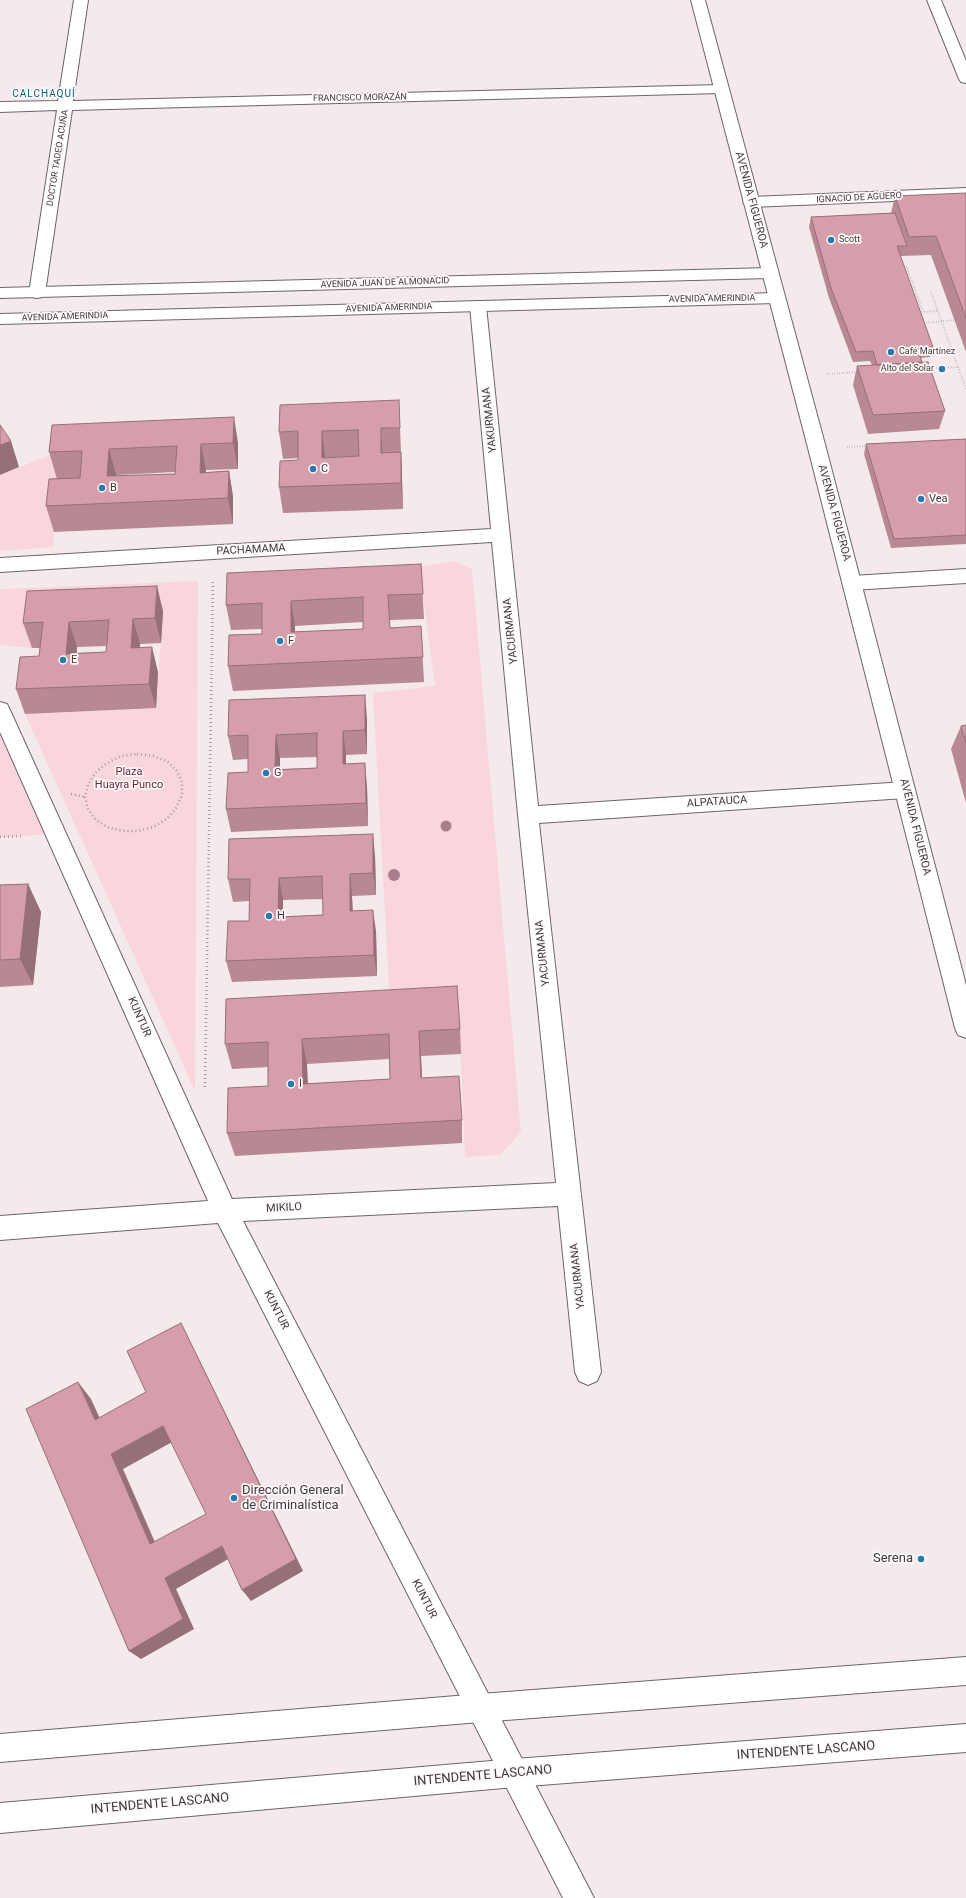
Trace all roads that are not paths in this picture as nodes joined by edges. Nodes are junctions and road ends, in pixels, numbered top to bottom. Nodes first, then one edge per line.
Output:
1 (81, 0) edge
2 (698, 0) edge
3 (934, 0) edge
4 (966, 79) edge
5 (721, 89) junction
6 (66, 105) junction
7 (0, 106) edge
8 (966, 193) edge
9 (751, 202) junction
10 (770, 273) junction
11 (37, 292) junction
12 (0, 294) edge
13 (777, 298) junction
14 (478, 306) junction
15 (0, 319) edge
16 (501, 535) junction
17 (0, 565) edge
18 (966, 576) edge
19 (852, 583) junction
20 (0, 710) edge
21 (905, 790) junction
22 (528, 815) junction
23 (966, 1028) edge
24 (569, 1194) junction
25 (225, 1212) junction
26 (0, 1228) edge
27 (588, 1372) dead end
28 (966, 1671) edge
29 (480, 1708) junction
30 (966, 1738) edge
31 (0, 1748) edge
32 (515, 1773) junction
33 (0, 1818) edge
34 (580, 1898) edge

1 - 6 street, DOCTOR TADEO ACUÑA
2 - 5 street, AVENIDA FIGUEROA
3 - 4 street
5 - 6 street, FRANCISCO MORAZÁN
5 - 9 street, AVENIDA FIGUEROA
6 - 7 street, FRANCISCO MORAZÁN
6 - 11 street, DOCTOR TADEO ACUÑA
8 - 9 street, IGNACIO DE AGÜERO
9 - 10 street, AVENIDA FIGUEROA
10 - 11 street, AVENIDA JUAN DE ALMONACID
10 - 13 street, AVENIDA FIGUEROA
11 - 12 street, AVENIDA JUAN DE ALMONACID
13 - 14 street, AVENIDA AMERINDIA
13 - 19 street, AVENIDA FIGUEROA
14 - 15 street, AVENIDA AMERINDIA
14 - 16 street, YAKURMANA
16 - 17 street, PACHAMAMA
16 - 22 street, YACURMANA
18 - 19 street
19 - 21 street, AVENIDA FIGUEROA
20 - 25 street, KUNTUR
21 - 22 street, ALPATAUCA
21 - 23 street, AVENIDA FIGUEROA
22 - 24 street, YACURMANA
24 - 25 street, MIKILO
24 - 27 street, YACURMANA
25 - 26 street, MIKILO
25 - 29 street, KUNTUR
28 - 29 street
29 - 31 street
29 - 32 street, KUNTUR
30 - 32 street, INTENDENTE LASCANO
32 - 33 street, INTENDENTE LASCANO
32 - 34 street, KUNTUR

